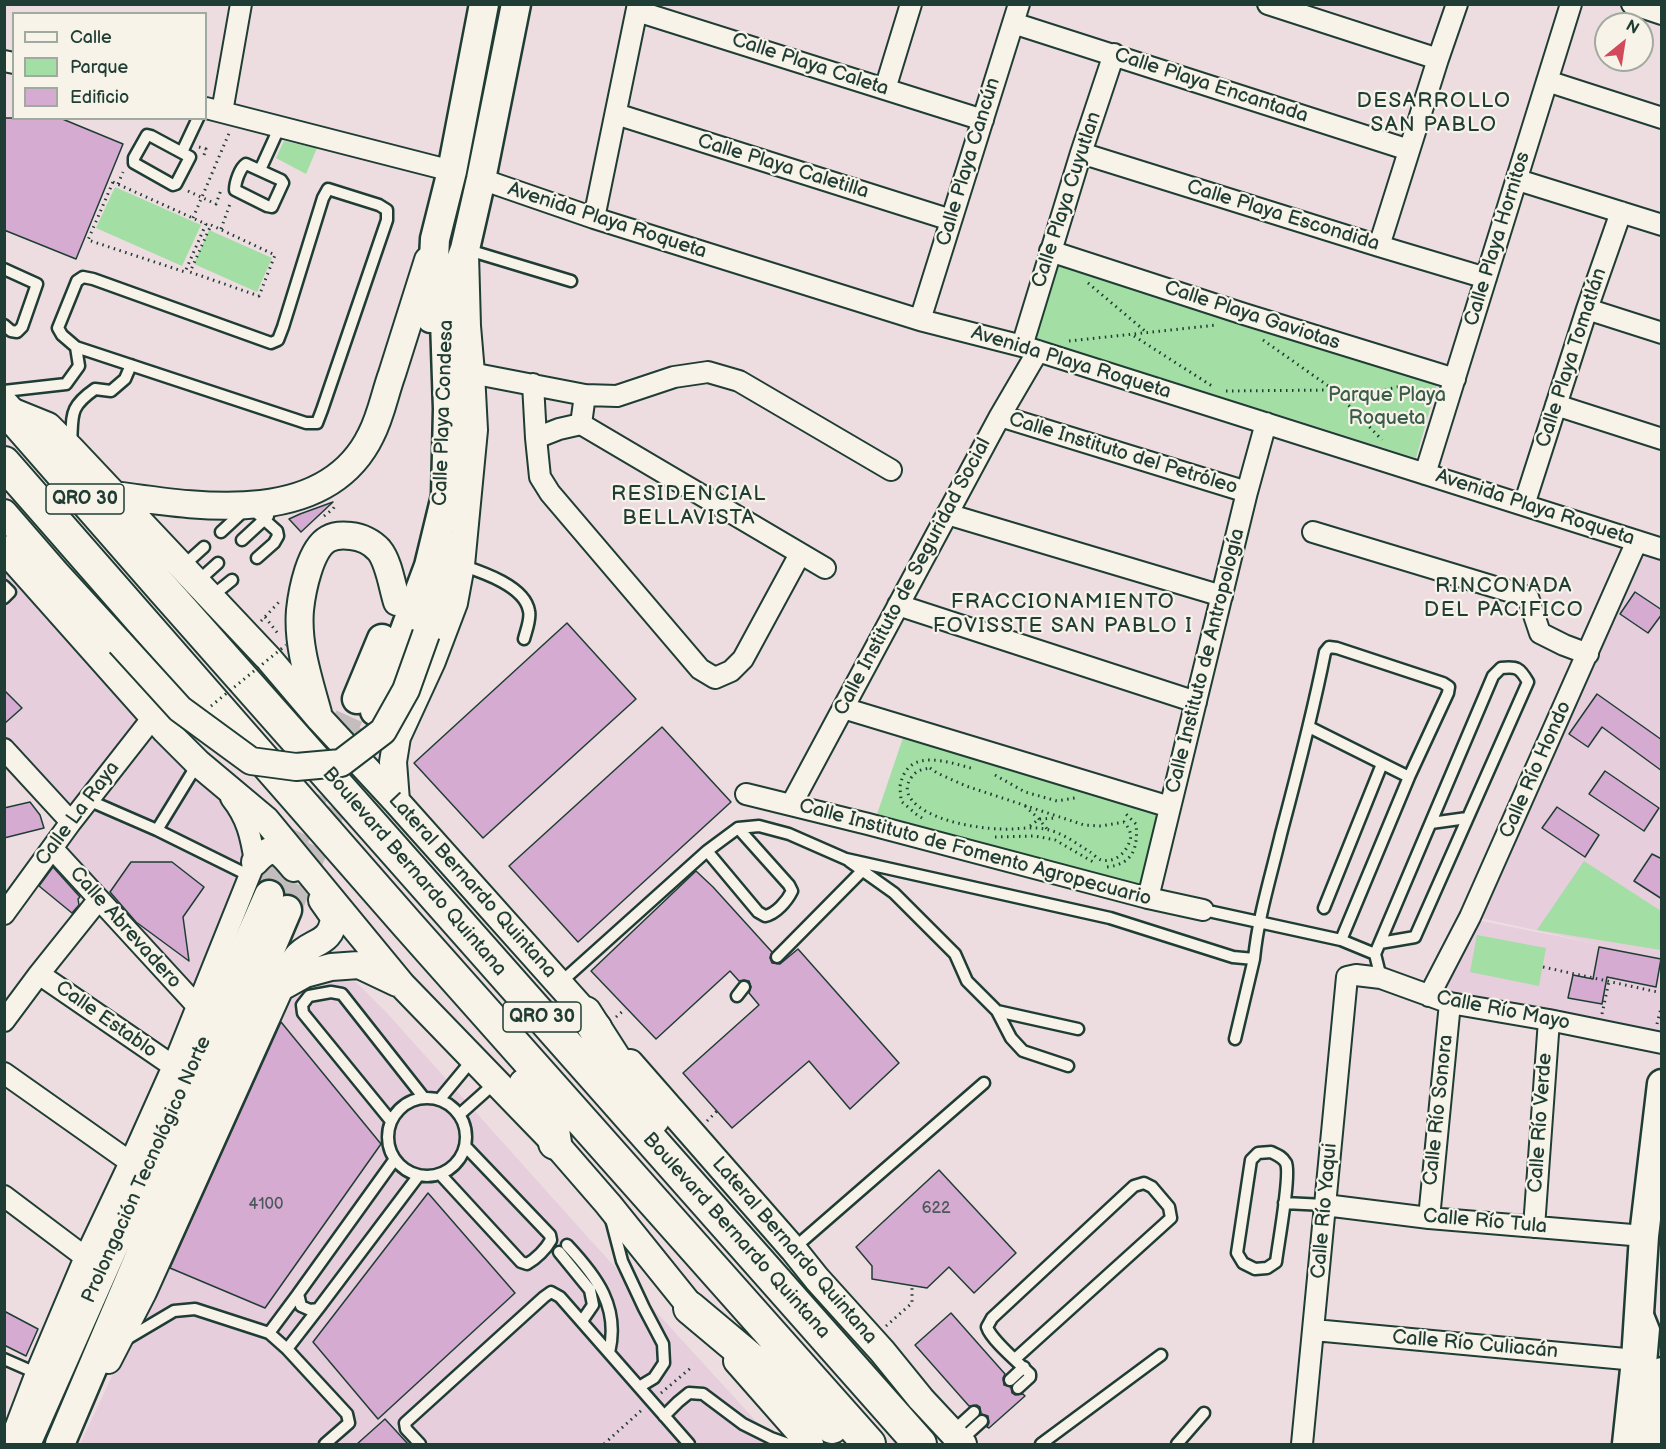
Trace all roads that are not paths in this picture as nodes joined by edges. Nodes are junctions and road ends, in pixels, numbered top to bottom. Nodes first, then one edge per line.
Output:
1 (241, 4) edge
2 (484, 4) edge
3 (516, 4) edge
4 (911, 4) edge
5 (1268, 4) edge
6 (1457, 4) edge
7 (1571, 4) edge
8 (1632, 4) edge
9 (637, 8) edge
10 (1016, 14) edge
11 (1662, 14) edge
12 (1114, 54) junction
13 (1438, 59) junction
14 (1547, 81) junction
15 (885, 89) junction
16 (214, 110) edge
17 (616, 114) junction
18 (1662, 118) edge
19 (197, 120) edge
20 (983, 120) junction
21 (280, 126) junction
22 (184, 148) junction
23 (1409, 150) junction
24 (1081, 153) junction
25 (260, 170) junction
26 (452, 171) junction
27 (481, 179) junction
28 (1518, 180) junction
29 (1621, 212) junction
30 (594, 218) junction
31 (951, 220) junction
32 (1662, 225) edge
33 (435, 239) junction
34 (1379, 246) junction
35 (465, 249) junction
36 (1050, 251) junction
37 (4, 269) edge
38 (1486, 278) junction
39 (571, 281) dead end
40 (1587, 309) junction
41 (920, 320) junction
42 (4, 325) edge
43 (1662, 333) edge
44 (76, 347) junction
45 (1030, 349) junction
46 (131, 365) junction
47 (471, 373) junction
48 (1450, 377) junction
49 (533, 384) junction
50 (585, 394) junction
51 (5, 402) edge
52 (1556, 405) junction
53 (1000, 416) junction
54 (1266, 423) junction
55 (581, 424) junction
56 (536, 438) junction
57 (1662, 439) edge
58 (71, 449) junction
59 (4, 463) edge
60 (891, 470) dead end
61 (1425, 474) junction
62 (1247, 492) junction
63 (115, 495) junction
64 (1524, 505) junction
65 (4, 513) edge
66 (256, 513) junction
67 (947, 514) junction
68 (221, 532) dead end
69 (1313, 532) dead end
70 (242, 540) dead end
71 (1637, 541) junction
72 (204, 547) dead end
73 (4, 549) edge
74 (1662, 549) edge
75 (800, 554) junction
76 (257, 558) dead end
77 (218, 563) dead end
78 (461, 565) junction
79 (825, 568) dead end
80 (232, 580) dead end
81 (197, 582) junction
82 (4, 586) edge
83 (1222, 596) junction
84 (4, 598) edge
85 (397, 602) junction
86 (898, 605) junction
87 (524, 639) dead end
88 (1588, 654) junction
89 (1196, 702) junction
90 (843, 708) junction
91 (154, 716) junction
92 (320, 719) junction
93 (1309, 727) junction
94 (4, 749) edge
95 (1382, 764) junction
96 (205, 769) junction
97 (1409, 777) junction
98 (746, 794) dead end
99 (88, 800) junction
100 (396, 801) junction
101 (791, 805) junction
102 (1170, 807) junction
103 (1467, 818) junction
104 (71, 822) junction
105 (1431, 823) junction
106 (738, 828) junction
107 (157, 830) junction
108 (52, 848) junction
109 (707, 851) junction
110 (846, 859) junction
111 (862, 872) junction
112 (265, 886) junction
113 (1148, 898) junction
114 (99, 899) junction
115 (1324, 908) dead end
116 (1208, 911) joint
117 (4, 914) edge
118 (1260, 921) junction
119 (408, 925) junction
120 (1341, 940) junction
121 (1380, 943) junction
122 (1375, 954) junction
123 (777, 957) dead end
124 (1254, 960) junction
125 (39, 974) junction
126 (1347, 976) joint
127 (1381, 978) junction
128 (559, 983) junction
129 (402, 985) junction
130 (744, 987) dead end
131 (280, 988) junction
132 (736, 996) dead end
133 (1429, 996) junction
134 (1450, 1003) junction
135 (198, 1007) junction
136 (997, 1011) junction
137 (585, 1012) junction
138 (1549, 1020) junction
139 (4, 1021) edge
140 (1078, 1029) dead end
141 (1659, 1033) edge
142 (1235, 1039) dead end
143 (473, 1059) junction
144 (173, 1066) junction
145 (1068, 1066) dead end
146 (4, 1073) edge
147 (496, 1082) junction
148 (984, 1083) dead end
149 (1662, 1084) edge
150 (424, 1098) junction
151 (439, 1100) junction
152 (459, 1115) junction
153 (391, 1121) junction
154 (555, 1143) junction
155 (465, 1146) junction
156 (395, 1159) junction
157 (130, 1162) junction
158 (440, 1174) junction
159 (419, 1176) junction
160 (5, 1197) edge
161 (707, 1203) junction
162 (1284, 1203) junction
163 (608, 1204) junction
164 (1325, 1205) junction
165 (1429, 1218) junction
166 (1534, 1227) junction
167 (1644, 1236) junction
168 (793, 1249) junction
169 (85, 1257) junction
170 (298, 1294) junction
171 (1640, 1298) junction
172 (690, 1308) junction
173 (318, 1309) junction
174 (582, 1321) junction
175 (1314, 1330) junction
176 (269, 1334) junction
177 (115, 1347) junction
178 (287, 1349) junction
179 (609, 1353) junction
180 (1161, 1355) dead end
181 (4, 1359) edge
182 (1015, 1359) junction
183 (1636, 1360) junction
184 (36, 1373) junction
185 (1655, 1379) edge
186 (1014, 1384) dead end
187 (639, 1387) junction
188 (1647, 1409) dead end
189 (1203, 1413) dead end
190 (664, 1416) junction
191 (978, 1416) dead end
192 (958, 1439) edge
193 (9, 1444) edge
194 (26, 1444) edge
195 (61, 1444) edge
196 (325, 1444) edge
197 (420, 1444) edge
198 (689, 1444) edge
199 (788, 1444) edge
200 (810, 1444) edge
201 (854, 1444) edge
202 (869, 1444) edge
203 (920, 1444) edge
204 (1041, 1444) edge
205 (1177, 1444) edge
206 (1302, 1444) edge
207 (1627, 1444) edge
208 (1644, 1444) edge
209 (1655, 1444) edge

1 - 16 street
2 - 26 main road, Calle Playa Condesa
3 - 27 main road, Calle Playa Condesa
4 - 15 street
5 - 13 street
6 - 13 street
7 - 14 street, Calle Playa Hornitos
8 - 11 street
9 - 15 street, Calle Playa Caleta
9 - 17 street
10 - 12 street, Calle Playa Encantada
10 - 20 street, Calle Playa Cancún
12 - 23 street, Calle Playa Encantada
12 - 24 street, Calle Playa Cuyutlan
13 - 23 street
14 - 18 street
14 - 28 street, Calle Playa Hornitos
15 - 20 street, Calle Playa Caleta
16 - 21 street
17 - 30 street
17 - 31 street, Calle Playa Caletilla
19 - 22 lane
20 - 31 street, Calle Playa Cancún
21 - 25 lane
21 - 26 street
22 - 22 lane
23 - 34 street
24 - 34 street, Calle Playa Escondida
24 - 36 street, Calle Playa Cuyutlan
25 - 25 lane
26 - 33 main road, Calle Playa Condesa
27 - 30 street, Avenida Playa Roqueta
27 - 35 main road, Calle Playa Condesa
28 - 29 street
28 - 38 street, Calle Playa Hornitos
29 - 32 street
29 - 40 street, Calle Playa Tomatlán
30 - 41 street, Avenida Playa Roqueta
31 - 41 street, Calle Playa Cancún
33 - 66 street
33 - 85 main road, Calle Playa Condesa
34 - 38 street, Calle Playa Escondida
35 - 39 lane
35 - 47 street
35 - 65 street, bridge
35 - 85 main road, Calle Playa Condesa
36 - 45 street, Calle Playa Cuyutlan
36 - 48 street, Calle Playa Gaviotas
37 - 42 lane
38 - 48 street, Calle Playa Hornitos
40 - 43 street
40 - 52 street, Calle Playa Tomatlán
41 - 45 street, Avenida Playa Roqueta
44 - 46 lane
44 - 46 lane
44 - 51 lane
45 - 53 street, Calle Instituto de Seguridad Social
45 - 54 street, Avenida Playa Roqueta
46 - 58 lane
47 - 49 street
47 - 78 street
48 - 61 street, Calle Playa Hornitos
49 - 50 street
49 - 56 street
50 - 55 street
50 - 60 street
51 - 58 street, Lateral Bernardo Quintana
51 - 161 main road, Boulevard Bernardo Quintana / QRO 30
52 - 57 street
52 - 64 street, Calle Playa Tomatlán
53 - 62 street, Calle Instituto del Petróleo
53 - 67 street, Calle Instituto de Seguridad Social
54 - 61 street, Avenida Playa Roqueta
54 - 62 street, Calle Instituto de Antropología
55 - 56 street
55 - 75 street
56 - 75 street
58 - 63 street, Lateral Bernardo Quintana
59 - 119 main road, Boulevard Bernardo Quintana / QRO 30
61 - 64 street, Avenida Playa Roqueta
62 - 83 street, Calle Instituto de Antropología
63 - 66 street
63 - 81 street, Lateral Bernardo Quintana
64 - 71 street, Avenida Playa Roqueta
66 - 68 lane
66 - 70 lane
66 - 76 lane
67 - 83 street
67 - 86 street, Calle Instituto de Seguridad Social
69 - 88 street
71 - 74 street, Avenida Playa Roqueta
71 - 88 street, Calle Río Hondo
72 - 81 lane
73 - 91 street
75 - 79 street
77 - 81 lane
78 - 87 lane
78 - 100 street
80 - 81 lane
81 - 92 street, Lateral Bernardo Quintana
82 - 84 lane
83 - 89 street, Calle Instituto de Antropología
85 - 92 street
86 - 89 street
86 - 90 street, Calle Instituto de Seguridad Social
88 - 133 street, Calle Río Hondo
89 - 102 street, Calle Instituto de Antropología
90 - 101 street, Calle Instituto de Seguridad Social
90 - 102 street
91 - 96 street
91 - 99 street, Calle La Raya
92 - 100 street, Lateral Bernardo Quintana
93 - 95 lane
93 - 97 lane
93 - 118 lane
94 - 104 street
95 - 97 lane
95 - 115 lane
96 - 107 lane
96 - 112 street
96 - 129 street
97 - 120 lane
98 - 101 street, Calle Instituto de Fomento Agropecuario
99 - 104 street, Calle La Raya
99 - 107 lane
100 - 128 street, Lateral Bernardo Quintana
101 - 113 street, Calle Instituto de Fomento Agropecuario
102 - 113 street, Calle Instituto de Antropología
103 - 105 lane
103 - 105 lane
103 - 121 lane
104 - 108 street, Calle La Raya
105 - 121 lane
106 - 109 lane
106 - 109 lane
106 - 110 lane
107 - 112 lane
108 - 114 street, Calle Abrevadero
108 - 117 street, Calle La Raya
109 - 128 lane
110 - 111 lane
110 - 124 lane
111 - 123 lane
111 - 136 lane
112 - 131 street
112 - 135 street
112 - 194 main road, Prolongación Tecnológico Norte
112 - 195 main road, Prolongación Tecnológico Norte
113 - 116 street, Calle Instituto de Fomento Agropecuario
114 - 125 street
114 - 135 street, Calle Abrevadero
116 - 118 lane
118 - 120 lane
118 - 124 lane
119 - 154 main road
119 - 202 main road, Boulevard Bernardo Quintana / QRO 30
120 - 122 lane
121 - 122 lane
122 - 127 lane
124 - 142 lane
125 - 139 street
125 - 144 street, Calle Establo
126 - 127 street, Calle Río Mayo
126 - 164 street, Calle Río Yaqui
127 - 133 street, Calle Río Mayo
128 - 137 street, Lateral Bernardo Quintana
129 - 131 street
129 - 143 street
130 - 132 lane
131 - 177 street
133 - 134 street, Calle Río Mayo
134 - 138 street, Calle Río Mayo
134 - 165 street, Calle Río Sonora
135 - 144 street
136 - 140 lane
136 - 145 lane
137 - 161 main road
137 - 168 street, Lateral Bernardo Quintana
138 - 141 street, Calle Río Mayo
138 - 166 street, Calle Río Verde
143 - 147 street
143 - 151 lane
144 - 157 street
146 - 157 street
147 - 152 lane
147 - 154 street
148 - 168 lane
149 - 167 main road
150 - 151 lane
150 - 153 lane
150 - 153 lane
151 - 152 lane
152 - 155 lane
153 - 156 lane
154 - 163 street
155 - 158 lane
155 - 158 lane
156 - 159 lane
156 - 170 lane
157 - 169 street
158 - 159 lane
159 - 173 lane
160 - 169 street
161 - 203 main road, Boulevard Bernardo Quintana / QRO 30
162 - 162 lane
162 - 164 lane
163 - 172 street
163 - 187 lane
164 - 165 street, Calle Río Tula
164 - 175 street, Calle Río Yaqui
165 - 166 street, Calle Río Tula
166 - 167 street, Calle Río Tula
167 - 171 main road
168 - 192 street, Lateral Bernardo Quintana
169 - 184 street
170 - 173 lane
170 - 176 lane
171 - 183 main road
171 - 185 lane
172 - 200 street
172 - 201 main road
173 - 178 lane
174 - 179 lane
174 - 179 lane
174 - 197 lane
175 - 183 street, Calle Río Culiacán
175 - 206 street, Calle Río Yaqui
176 - 177 lane
176 - 178 lane
177 - 195 street
178 - 196 lane
179 - 187 lane
180 - 204 lane
181 - 184 lane
182 - 182 lane
182 - 186 lane
183 - 207 main road
184 - 193 street
185 - 209 main road
187 - 190 lane
188 - 208 lane
189 - 205 lane
190 - 198 lane
190 - 199 lane
191 - 192 lane

